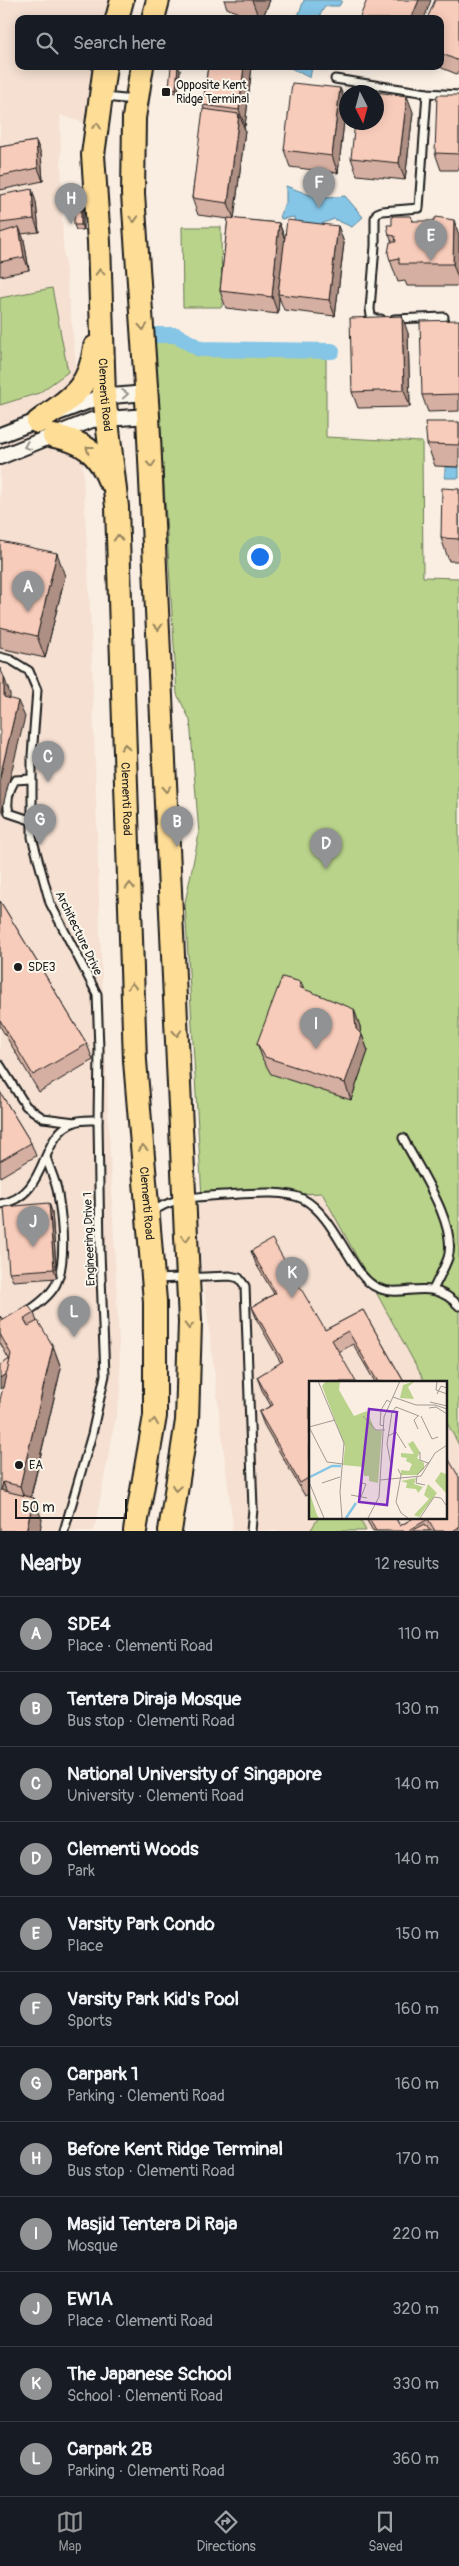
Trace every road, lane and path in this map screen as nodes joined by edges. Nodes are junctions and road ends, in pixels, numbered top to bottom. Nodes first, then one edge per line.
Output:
1 (122, 0) edge
2 (158, 0) edge
3 (118, 15) edge
4 (154, 15) edge
5 (104, 70) edge
6 (141, 70) edge
7 (335, 79) dead end
8 (427, 93) junction
9 (459, 94) edge
10 (101, 96) junction
11 (136, 101) junction
12 (444, 317) dead end
13 (101, 320) junction
14 (146, 393) junction
15 (104, 395) junction
16 (148, 416) junction
17 (106, 418) junction
18 (46, 429) junction
19 (0, 435) edge
20 (0, 457) edge
21 (117, 507) junction
22 (0, 657) edge
23 (31, 779) junction
24 (30, 820) junction
25 (0, 1065) edge
26 (98, 1120) junction
27 (75, 1122) junction
28 (403, 1138) dead end
29 (46, 1157) junction
30 (185, 1198) junction
31 (0, 1204) edge
32 (149, 1214) junction
33 (188, 1278) junction
34 (153, 1280) junction
35 (433, 1290) junction
36 (459, 1306) edge
37 (20, 1316) edge
38 (64, 1531) edge
39 (135, 1531) edge
40 (170, 1531) edge
41 (251, 1531) edge

1 - 3 main road
2 - 4 main road
5 - 10 main road, Clementi Road
6 - 11 main road
7 - 8 lane
8 - 9 lane
8 - 12 lane
10 - 11 lane
13 -> 10 main road, Clementi Road
11 -> 14 main road
13 - 15 main road, Clementi Road
13 - 18 main road
15 -> 14 street
14 - 16 main road
15 - 17 main road, Clementi Road
15 - 18 street
16 - 17 street
16 -> 30 main road
17 - 18 street
17 - 21 main road, Clementi Road
18 - 19 street
18 -> 20 street
21 -> 18 main road
32 -> 21 main road, Clementi Road
22 - 23 lane, Architecture Drive
23 - 24 lane, Architecture Drive
23 - 24 lane
24 - 26 lane, Architecture Drive
25 - 27 lane
26 - 27 lane
26 - 38 lane, Engineering Drive 1
27 - 29 lane
28 - 35 lane
29 - 31 lane
29 - 37 lane
30 - 32 lane
30 -> 33 main road
30 - 35 lane
32 - 34 main road, Clementi Road
33 - 34 lane
33 -> 40 main road
33 - 41 lane
39 -> 34 main road, Clementi Road
35 - 36 lane

